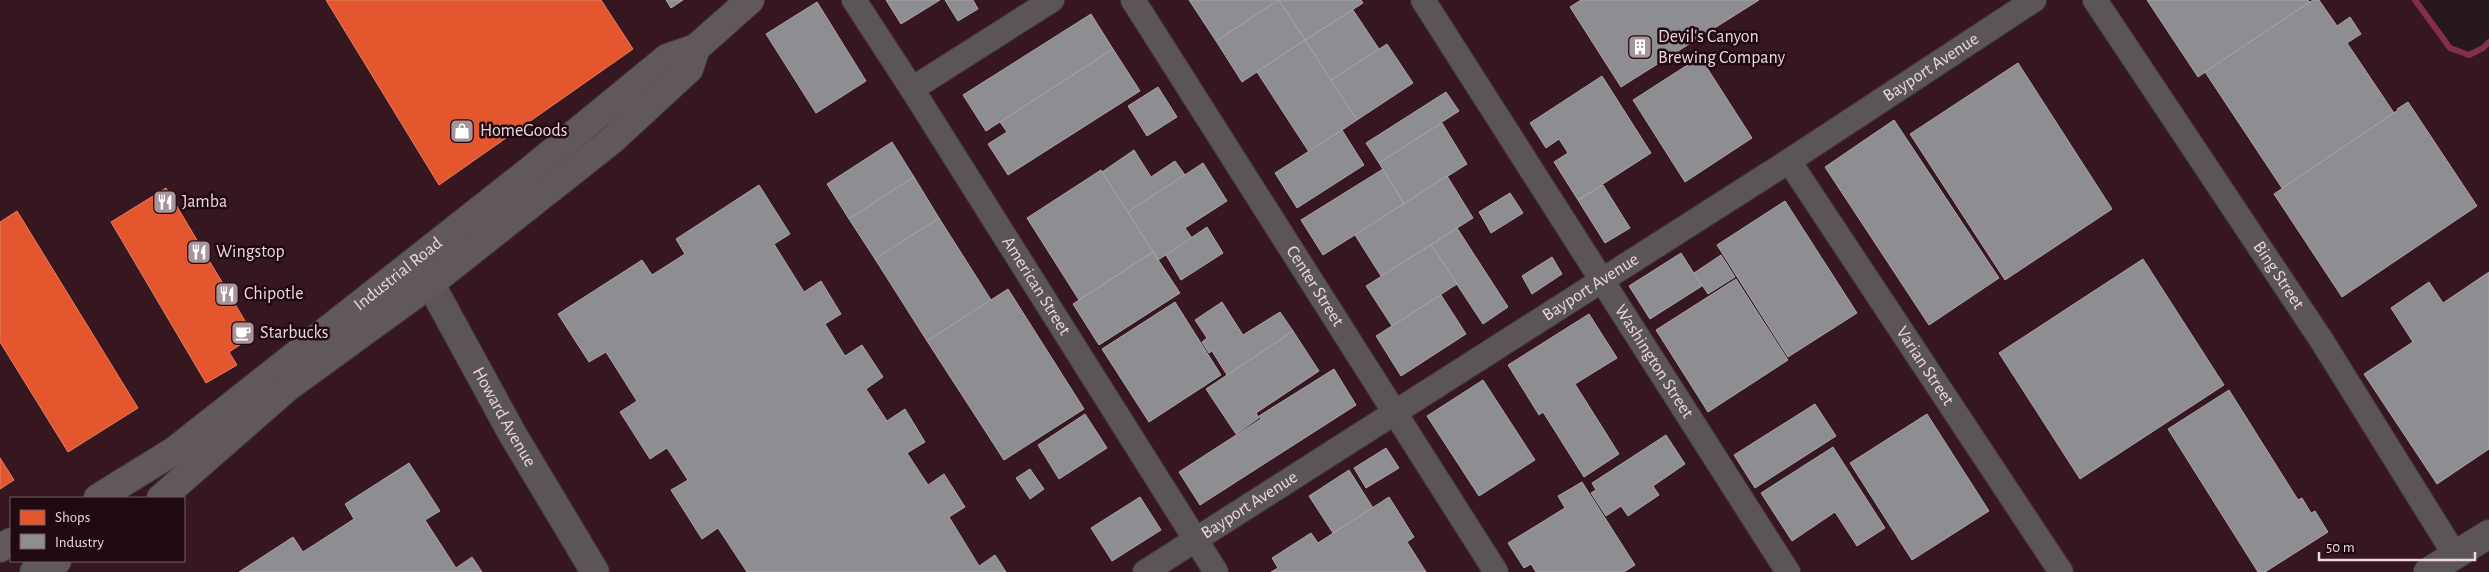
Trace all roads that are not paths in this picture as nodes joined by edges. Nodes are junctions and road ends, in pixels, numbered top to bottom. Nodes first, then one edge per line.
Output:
1 (750, 0) edge
2 (854, 0) edge
3 (1052, 0) edge
4 (1133, 0) edge
5 (1423, 0) edge
6 (2034, 0) edge
7 (2095, 0) edge
8 (696, 48) junction
9 (912, 89) junction
10 (1789, 161) junction
11 (417, 259) junction
12 (1602, 280) junction
13 (431, 282) junction
14 (1392, 412) junction
15 (100, 497) edge
16 (162, 497) edge
17 (2489, 534) edge
18 (1196, 541) junction
19 (2455, 555) junction
20 (55, 562) edge
21 (34, 572) edge
22 (595, 572) edge
23 (1145, 572) edge
24 (1216, 572) edge
25 (1496, 572) edge
26 (1788, 572) edge
27 (2061, 572) edge
28 (2428, 572) edge

1 - 8 main road, Industrial Road
2 - 9 street, American Street
3 - 9 street
4 - 14 street, Center Street
5 - 12 street, Washington Street
6 - 10 street, Bayport Avenue
7 - 19 street, Bing Street
8 - 11 main road, Industrial Road
8 - 13 main road, Industrial Road
9 - 18 street, American Street
10 - 12 street, Bayport Avenue
10 - 27 street, Varian Street
11 - 13 street, Howard Avenue
11 - 15 main road, Industrial Road
12 - 14 street, Bayport Avenue
12 - 26 street, Washington Street
13 - 16 main road, Industrial Road
13 - 22 street, Howard Avenue
14 - 18 street, Bayport Avenue
14 - 25 street, Center Street
17 - 19 street
18 - 23 street, Bayport Avenue
18 - 24 street, American Street
19 - 28 street
20 - 21 main road

